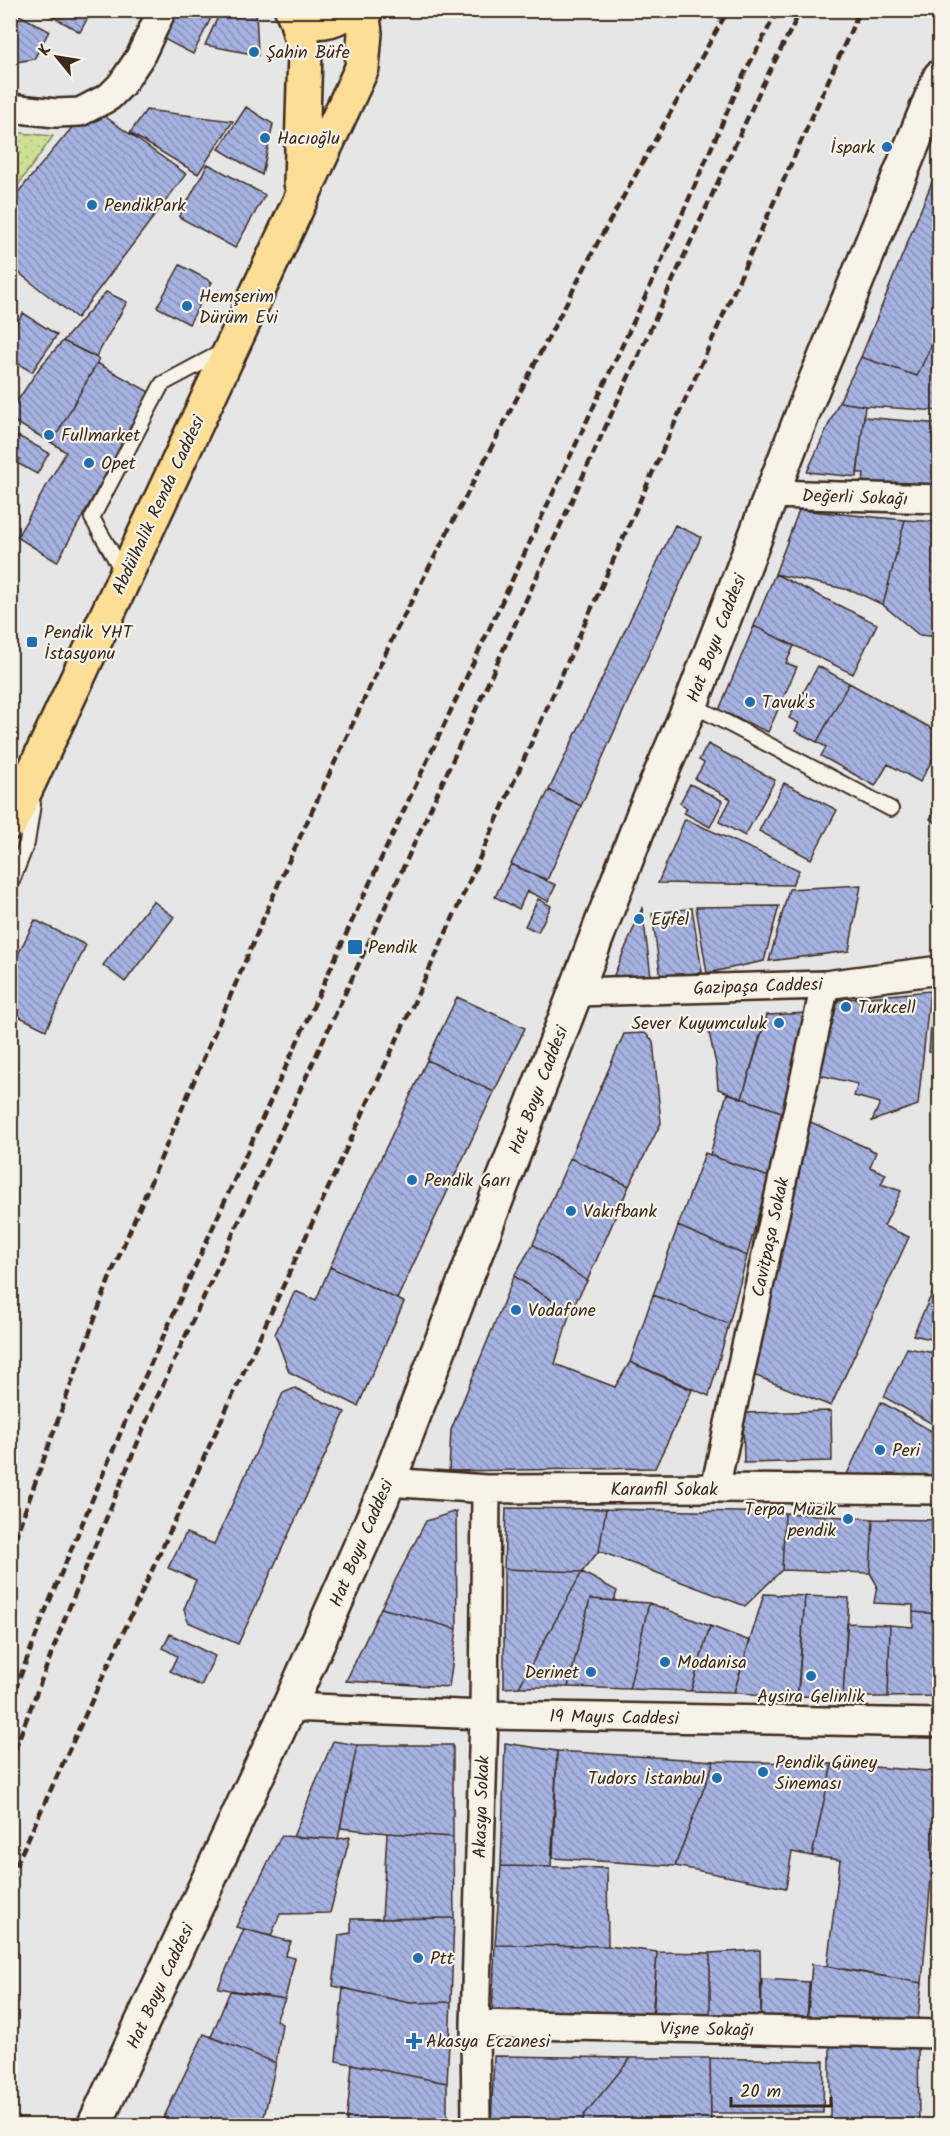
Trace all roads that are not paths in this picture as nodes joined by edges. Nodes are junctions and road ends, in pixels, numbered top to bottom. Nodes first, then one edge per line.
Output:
1 (162, 10) edge
2 (350, 10) edge
3 (362, 10) edge
4 (294, 15) edge
5 (939, 77) edge
6 (10, 108) edge
7 (292, 217) junction
8 (232, 346) junction
9 (771, 494) junction
10 (939, 499) edge
11 (125, 576) junction
12 (691, 704) junction
13 (891, 809) dead end
14 (13, 810) edge
15 (10, 886) edge
16 (939, 970) edge
17 (825, 985) junction
18 (575, 992) junction
19 (388, 1482) junction
20 (716, 1488) junction
21 (486, 1490) junction
22 (939, 1491) edge
23 (289, 1707) junction
24 (483, 1715) junction
25 (939, 1724) edge
26 (475, 2024) junction
27 (939, 2034) edge
28 (94, 2126) edge
29 (476, 2126) edge

1 - 6 street
2 - 4 main road
3 - 7 main road, Abdülhalik Renda Caddesi
4 - 7 main road, Abdülhalik Renda Caddesi
5 - 9 street, Hat Boyu Caddesi
7 - 8 main road, Abdülhalik Renda Caddesi
8 - 11 main road, Abdülhalik Renda Caddesi
8 - 11 lane
9 - 10 street, Değerli Sokağı
9 - 12 street, Hat Boyu Caddesi
11 - 14 main road, Abdülhalik Renda Caddesi
12 - 13 lane
12 - 18 street, Hat Boyu Caddesi
14 - 15 lane, Abdülhalik Renda Caddesi
16 - 17 street, Gazipaşa Caddesi
17 - 18 street, Gazipaşa Caddesi
17 - 20 street, Cavitpaşa Sokak
18 - 19 street, Hat Boyu Caddesi
19 - 21 street, Karanfil Sokak
19 - 23 street, Hat Boyu Caddesi
20 - 21 street, Karanfil Sokak
20 - 22 street, Karanfil Sokak
21 - 24 street, Akasya Sokak
23 - 24 street, 19 Mayıs Caddesi
23 - 28 street, Hat Boyu Caddesi
24 - 25 street, 19 Mayıs Caddesi
24 - 26 street, Akasya Sokak
26 - 27 street, Vişne Sokağı
26 - 29 street, Akasya Sokak

